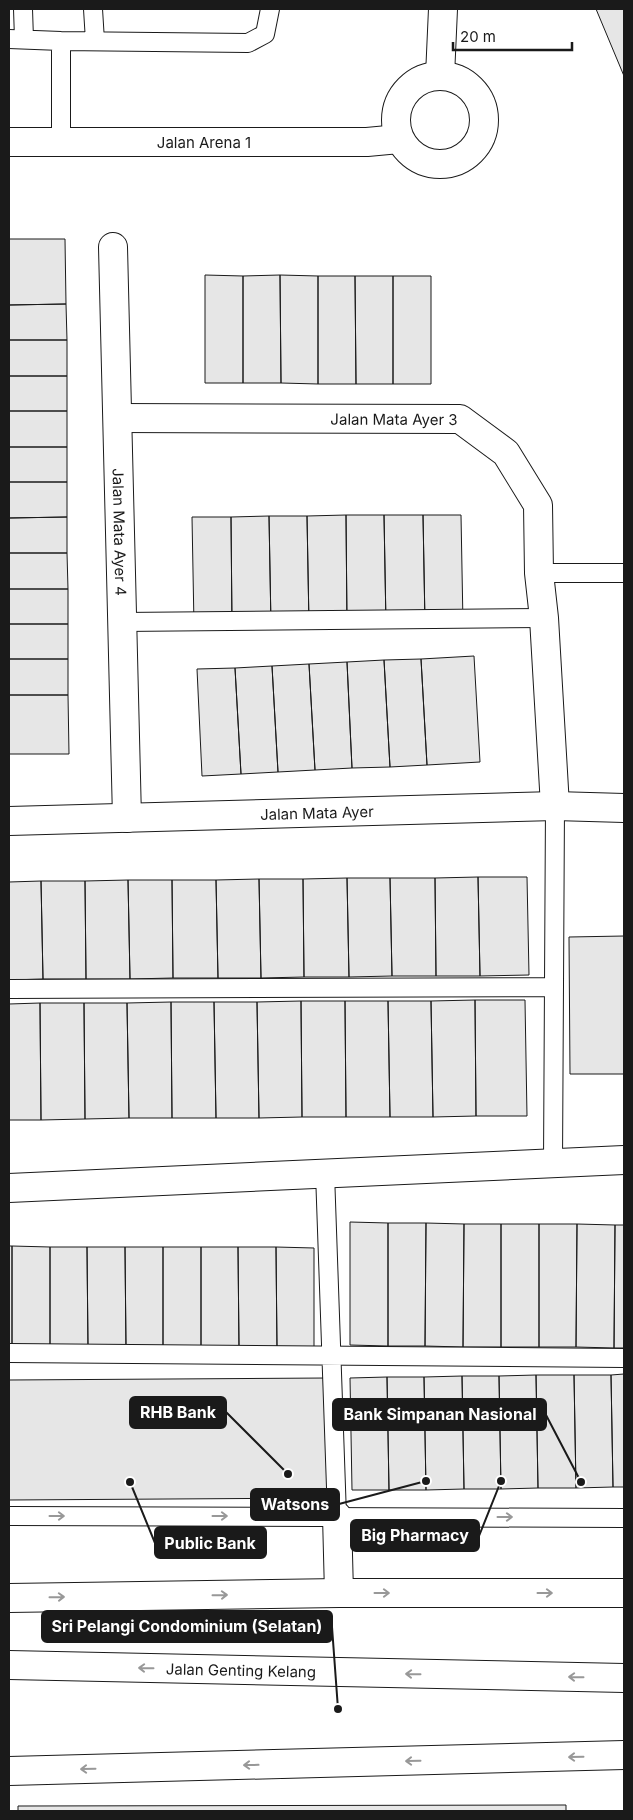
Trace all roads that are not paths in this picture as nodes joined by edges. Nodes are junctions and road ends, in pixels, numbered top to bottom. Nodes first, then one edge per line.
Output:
1 (23, 9) edge
2 (93, 9) edge
3 (270, 9) edge
4 (444, 9) edge
5 (16, 39) edge
6 (61, 41) junction
7 (95, 41) junction
8 (440, 76) junction
9 (399, 138) junction
10 (9, 142) edge
11 (61, 142) junction
12 (113, 247) dead end
13 (118, 418) junction
14 (539, 573) junction
15 (624, 573) edge
16 (544, 618) junction
17 (122, 622) junction
18 (555, 806) junction
19 (624, 808) edge
20 (127, 818) junction
21 (9, 822) edge
22 (554, 987) junction
23 (9, 989) edge
24 (624, 1160) edge
25 (553, 1163) junction
26 (326, 1173) junction
27 (9, 1188) edge
28 (9, 1353) edge
29 (332, 1356) junction
30 (624, 1358) edge
31 (9, 1516) edge
32 (337, 1516) junction
33 (624, 1518) edge
34 (339, 1593) junction
35 (624, 1593) edge
36 (9, 1598) edge
37 (9, 1665) edge
38 (624, 1678) edge
39 (624, 1756) edge
40 (9, 1771) edge

1 - 5 lane
2 - 7 lane
3 - 7 lane
4 - 8 street
5 - 6 lane
6 - 7 lane
6 - 11 lane
8 - 9 street
8 - 9 street
9 - 11 street, Jalan Arena 1
10 - 11 street, Jalan Arena 1
12 - 13 street, Jalan Mata Ayer 4
13 - 14 street, Jalan Mata Ayer 3
13 - 17 street, Jalan Mata Ayer 4
14 - 15 lane
14 - 16 street, Jalan Mata Ayer 3
16 - 17 lane
16 - 18 street, Jalan Mata Ayer 3
17 - 20 street, Jalan Mata Ayer 4
18 - 19 street, Jalan Mata Ayer
18 - 20 street, Jalan Mata Ayer
18 - 22 lane
20 - 21 street, Jalan Mata Ayer
22 - 23 lane
22 - 25 lane
24 - 25 street
25 - 26 street
26 - 27 street
26 - 29 lane
28 - 29 lane
29 - 30 lane
29 - 32 lane
31 -> 32 lane
32 -> 33 lane
32 - 34 street
34 -> 35 street
36 -> 34 street
38 -> 37 street, Jalan Genting Kelang
39 -> 40 street

